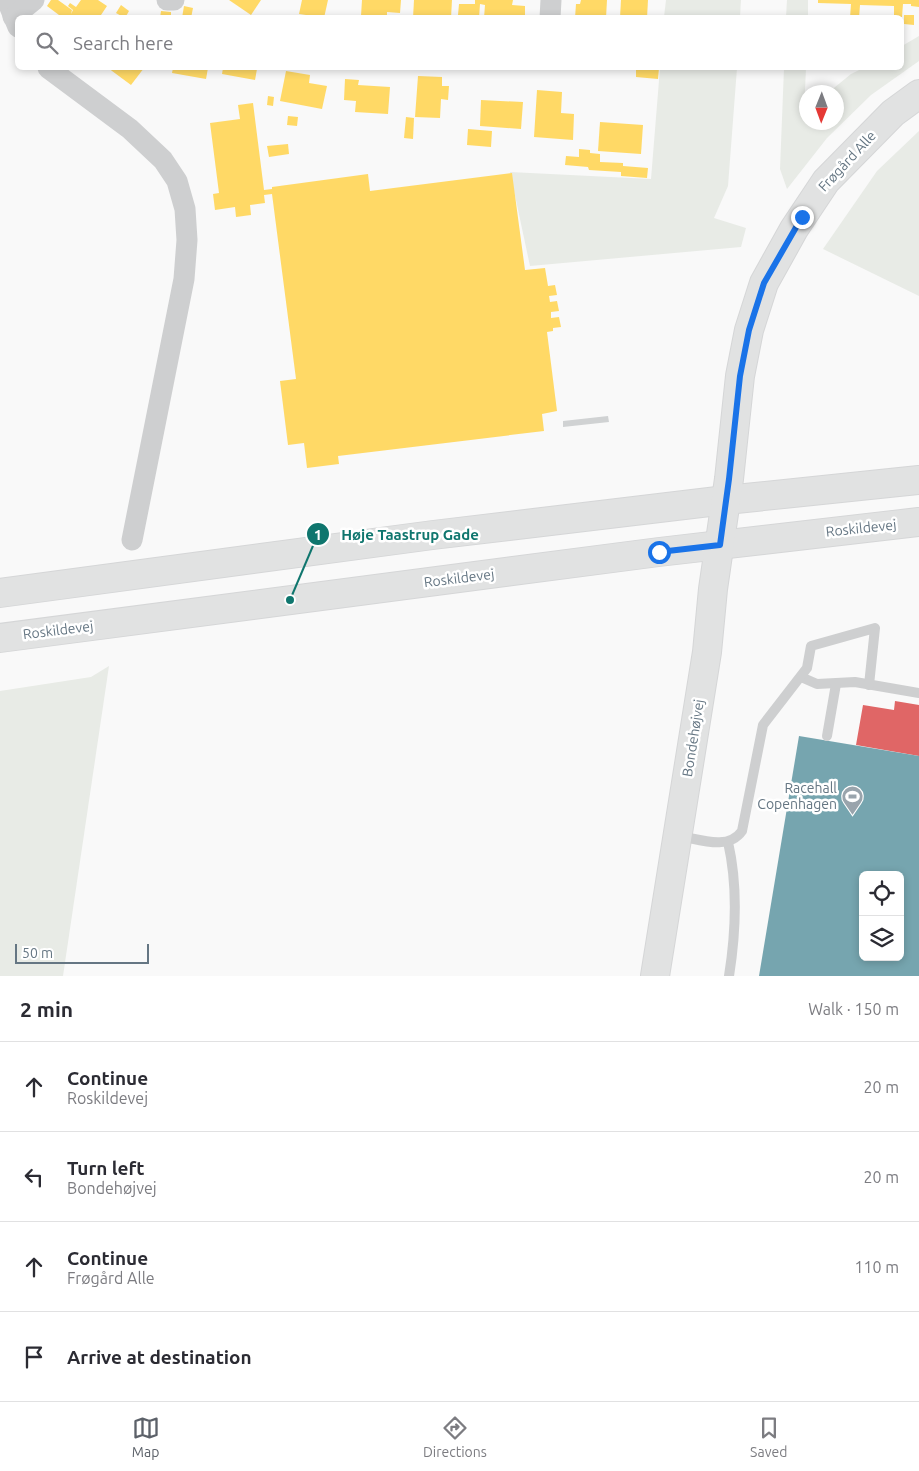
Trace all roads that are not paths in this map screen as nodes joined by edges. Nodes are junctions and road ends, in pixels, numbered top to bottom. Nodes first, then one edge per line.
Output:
1 (34, 0) edge
2 (167, 0) edge
3 (174, 0) edge
4 (551, 0) edge
5 (12, 15) edge
6 (550, 15) edge
7 (51, 70) edge
8 (919, 94) edge
9 (919, 480) edge
10 (726, 500) junction
11 (919, 522) edge
12 (132, 540) dead end
13 (720, 545) junction
14 (0, 593) edge
15 (0, 638) edge
16 (801, 677) junction
17 (836, 684) junction
18 (869, 684) junction
19 (919, 692) edge
20 (826, 736) dead end
21 (677, 835) junction
22 (728, 842) junction
23 (655, 976) edge
24 (729, 976) edge

1 - 5 street
2 - 3 street
4 - 6 street
7 - 12 street
8 - 10 main road, Frøgård Alle
9 - 10 main road
10 - 13 main road, Bondehøjvej
10 - 14 main road
11 - 13 main road, Roskildevej
13 - 15 main road, Roskildevej
13 - 21 main road, Bondehøjvej
16 - 17 lane
16 - 18 lane
16 - 22 lane
17 - 18 lane
17 - 20 lane
18 - 19 lane
21 - 22 lane
21 - 23 main road, Bondehøjvej
22 - 24 lane

